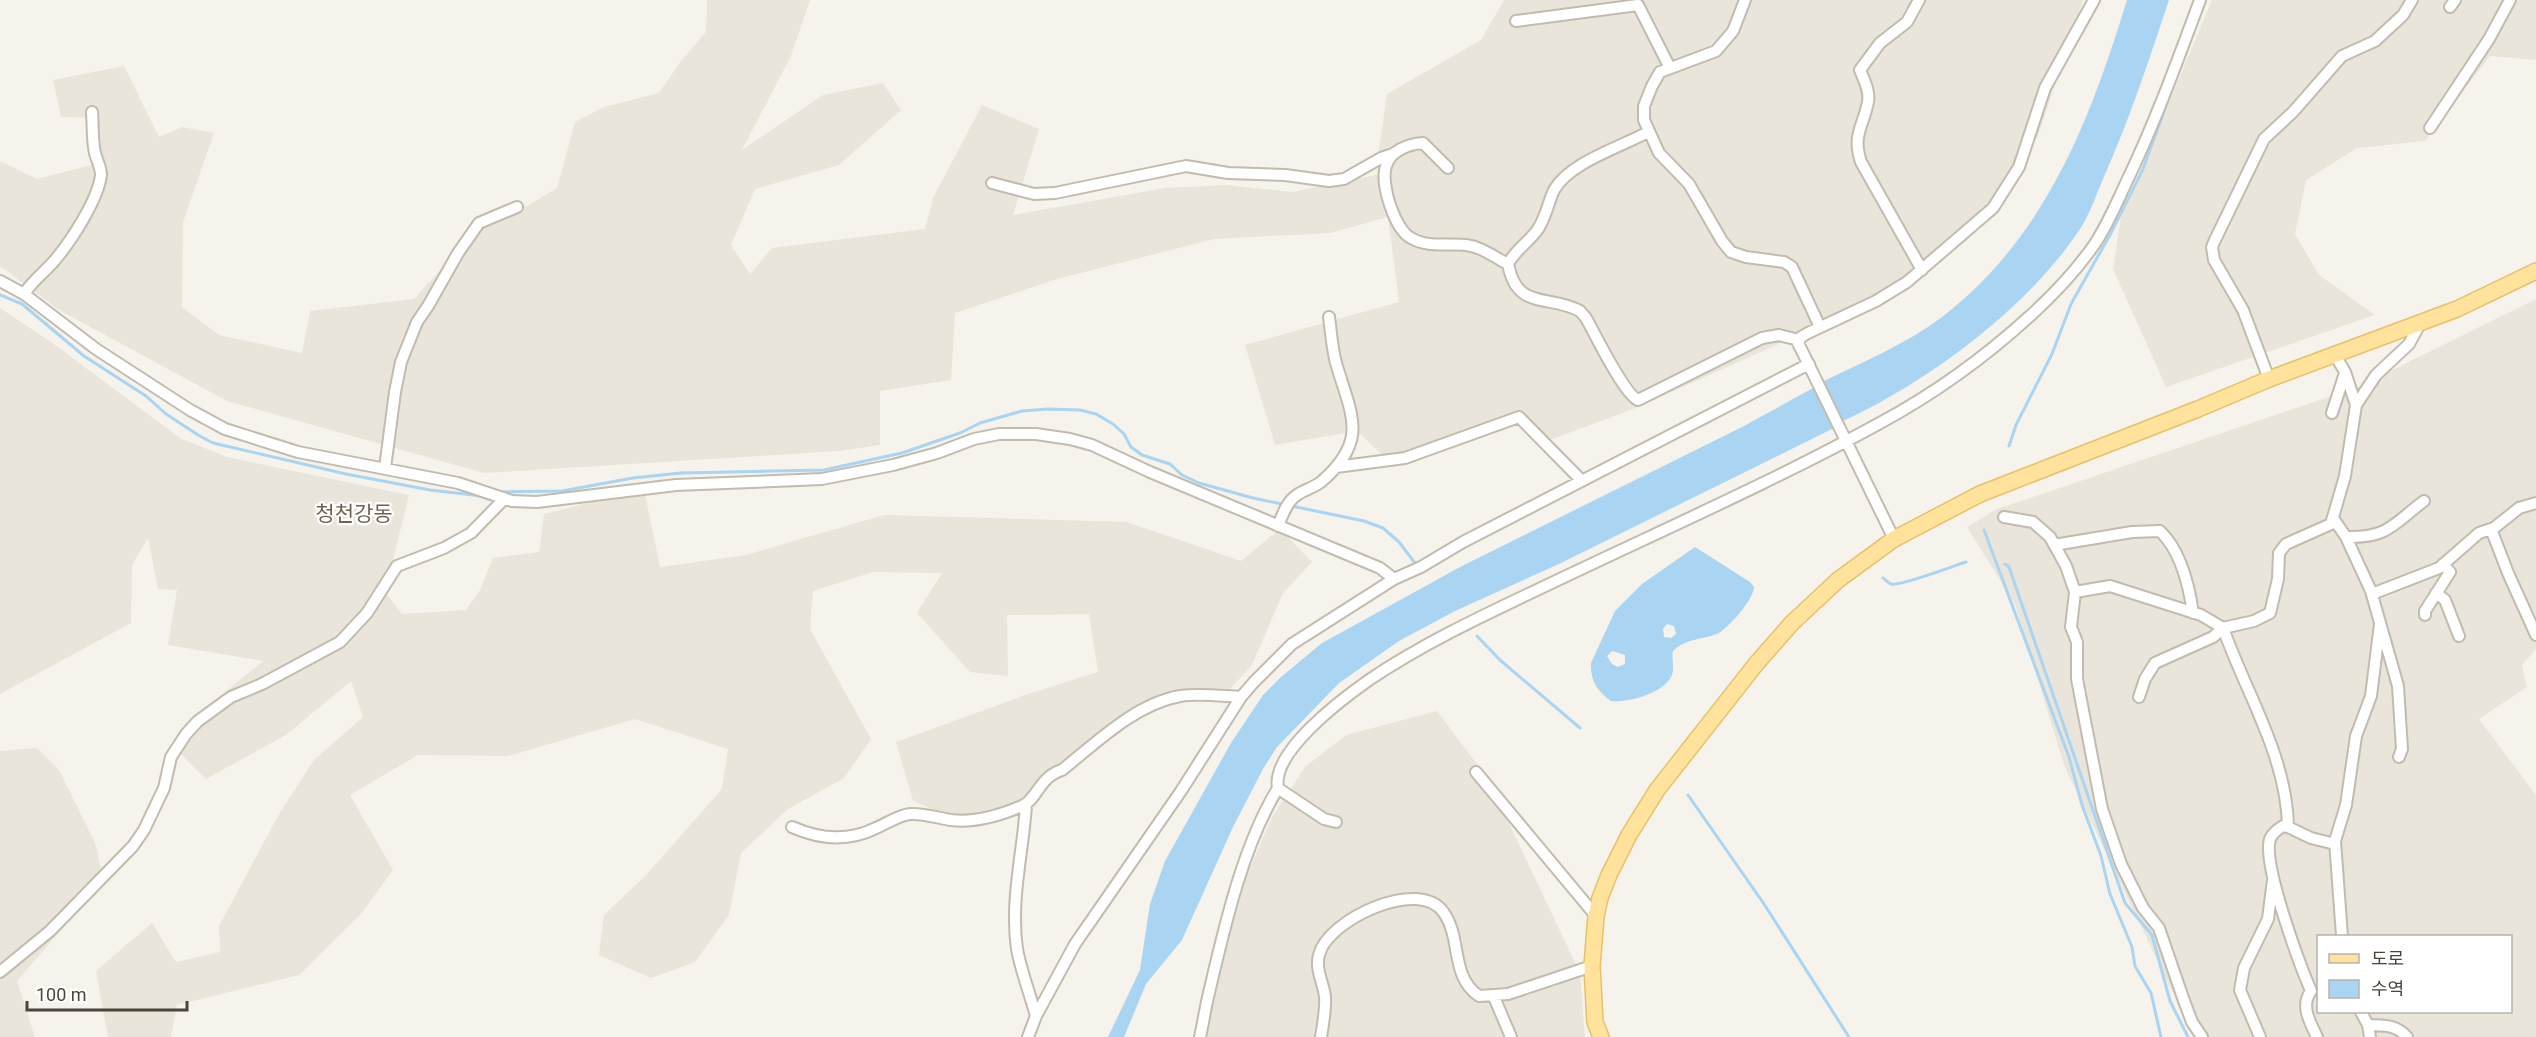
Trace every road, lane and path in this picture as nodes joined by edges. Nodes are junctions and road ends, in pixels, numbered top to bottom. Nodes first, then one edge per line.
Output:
1 (1919, 0) edge
2 (2094, 0) edge
3 (2200, 0) edge
4 (2412, 0) edge
5 (2510, 0) edge
6 (1745, 1) edge
7 (1516, 21) dead end
8 (1670, 68) junction
9 (92, 112) dead end
10 (2430, 128) dead end
11 (1648, 132) junction
12 (1394, 154) junction
13 (1448, 168) dead end
14 (992, 183) dead end
15 (517, 207) dead end
16 (1508, 264) junction
17 (1922, 270) junction
18 (2536, 271) edge
19 (0, 281) edge
20 (24, 294) junction
21 (1329, 317) dead end
22 (2421, 322) junction
23 (1820, 327) junction
24 (1799, 340) junction
25 (2335, 355) junction
26 (1809, 364) junction
27 (2345, 372) junction
28 (2269, 379) junction
29 (2356, 405) junction
30 (2332, 413) dead end
31 (1844, 437) junction
32 (1336, 467) junction
33 (385, 468) junction
34 (1582, 481) junction
35 (499, 498) junction
36 (2424, 501) dead end
37 (2536, 504) edge
38 (2004, 517) dead end
39 (2333, 518) junction
40 (1278, 526) junction
41 (2491, 529) junction
42 (2346, 537) junction
43 (1893, 539) junction
44 (2054, 545) junction
45 (2443, 564) junction
46 (1394, 579) junction
47 (2074, 592) junction
48 (2436, 592) junction
49 (2372, 594) junction
50 (2193, 613) junction
51 (2425, 615) dead end
52 (2380, 624) junction
53 (2223, 628) junction
54 (2536, 635) edge
55 (2459, 636) dead end
56 (1241, 697) junction
57 (2139, 697) dead end
58 (2399, 757) dead end
59 (1476, 772) dead end
60 (1278, 788) junction
61 (1026, 805) junction
62 (1336, 822) dead end
63 (792, 827) dead end
64 (2288, 827) junction
65 (2335, 844) junction
66 (2274, 873) junction
67 (1596, 916) junction
68 (2342, 935) edge
69 (1592, 966) junction
70 (0, 972) edge
71 (1494, 996) junction
72 (2362, 1013) edge
73 (1036, 1016) junction
74 (2368, 1025) junction
75 (1028, 1037) edge
76 (1200, 1037) edge
77 (1321, 1037) edge
78 (1511, 1037) edge
79 (1601, 1037) edge
80 (2202, 1037) edge
81 (2260, 1037) edge
82 (2317, 1037) edge
83 (2370, 1037) edge
84 (2407, 1037) edge

1 - 17 street
2 - 17 street
3 - 31 street
4 - 28 street
5 - 10 street
6 - 8 street
7 - 8 street
8 - 11 street
9 - 20 street
11 - 16 street
11 - 23 street
12 - 13 street
12 - 14 street
12 - 16 street
15 - 33 street
16 - 24 street
17 - 23 street
18 - 22 main road
19 - 20 street
20 - 33 street
21 - 32 street
22 - 25 main road
22 - 29 street
23 - 24 street
24 - 26 street
25 - 27 street
25 - 28 main road
26 - 31 street
26 - 34 street
27 - 29 street
27 - 30 street
28 - 43 main road
29 - 39 street
31 - 43 street
31 - 60 street
32 - 34 street
32 - 40 street
33 - 35 street
34 - 46 street
35 - 40 street
35 - 70 street
36 - 42 street
37 - 41 street
38 - 44 street
39 - 42 street
39 - 53 street
40 - 46 street
41 - 45 street
41 - 54 street
42 - 49 street
43 - 67 main road
44 - 47 street
44 - 50 street
45 - 48 street
45 - 49 street
46 - 56 street
47 - 50 street
47 - 80 street
48 - 51 street
48 - 55 street
49 - 52 street
50 - 53 street
52 - 58 street
52 - 65 street
53 - 57 street
53 - 64 street
56 - 61 street
56 - 73 street
59 - 67 street
60 - 62 street
60 - 76 street
61 - 63 street
61 - 73 street
64 - 65 street
64 - 66 street
65 - 68 street
66 - 81 street
66 - 82 street
67 - 69 main road
69 - 71 street
69 - 79 main road
71 - 77 street
71 - 78 street
72 - 74 street
73 - 75 street
74 - 83 street
74 - 84 street

